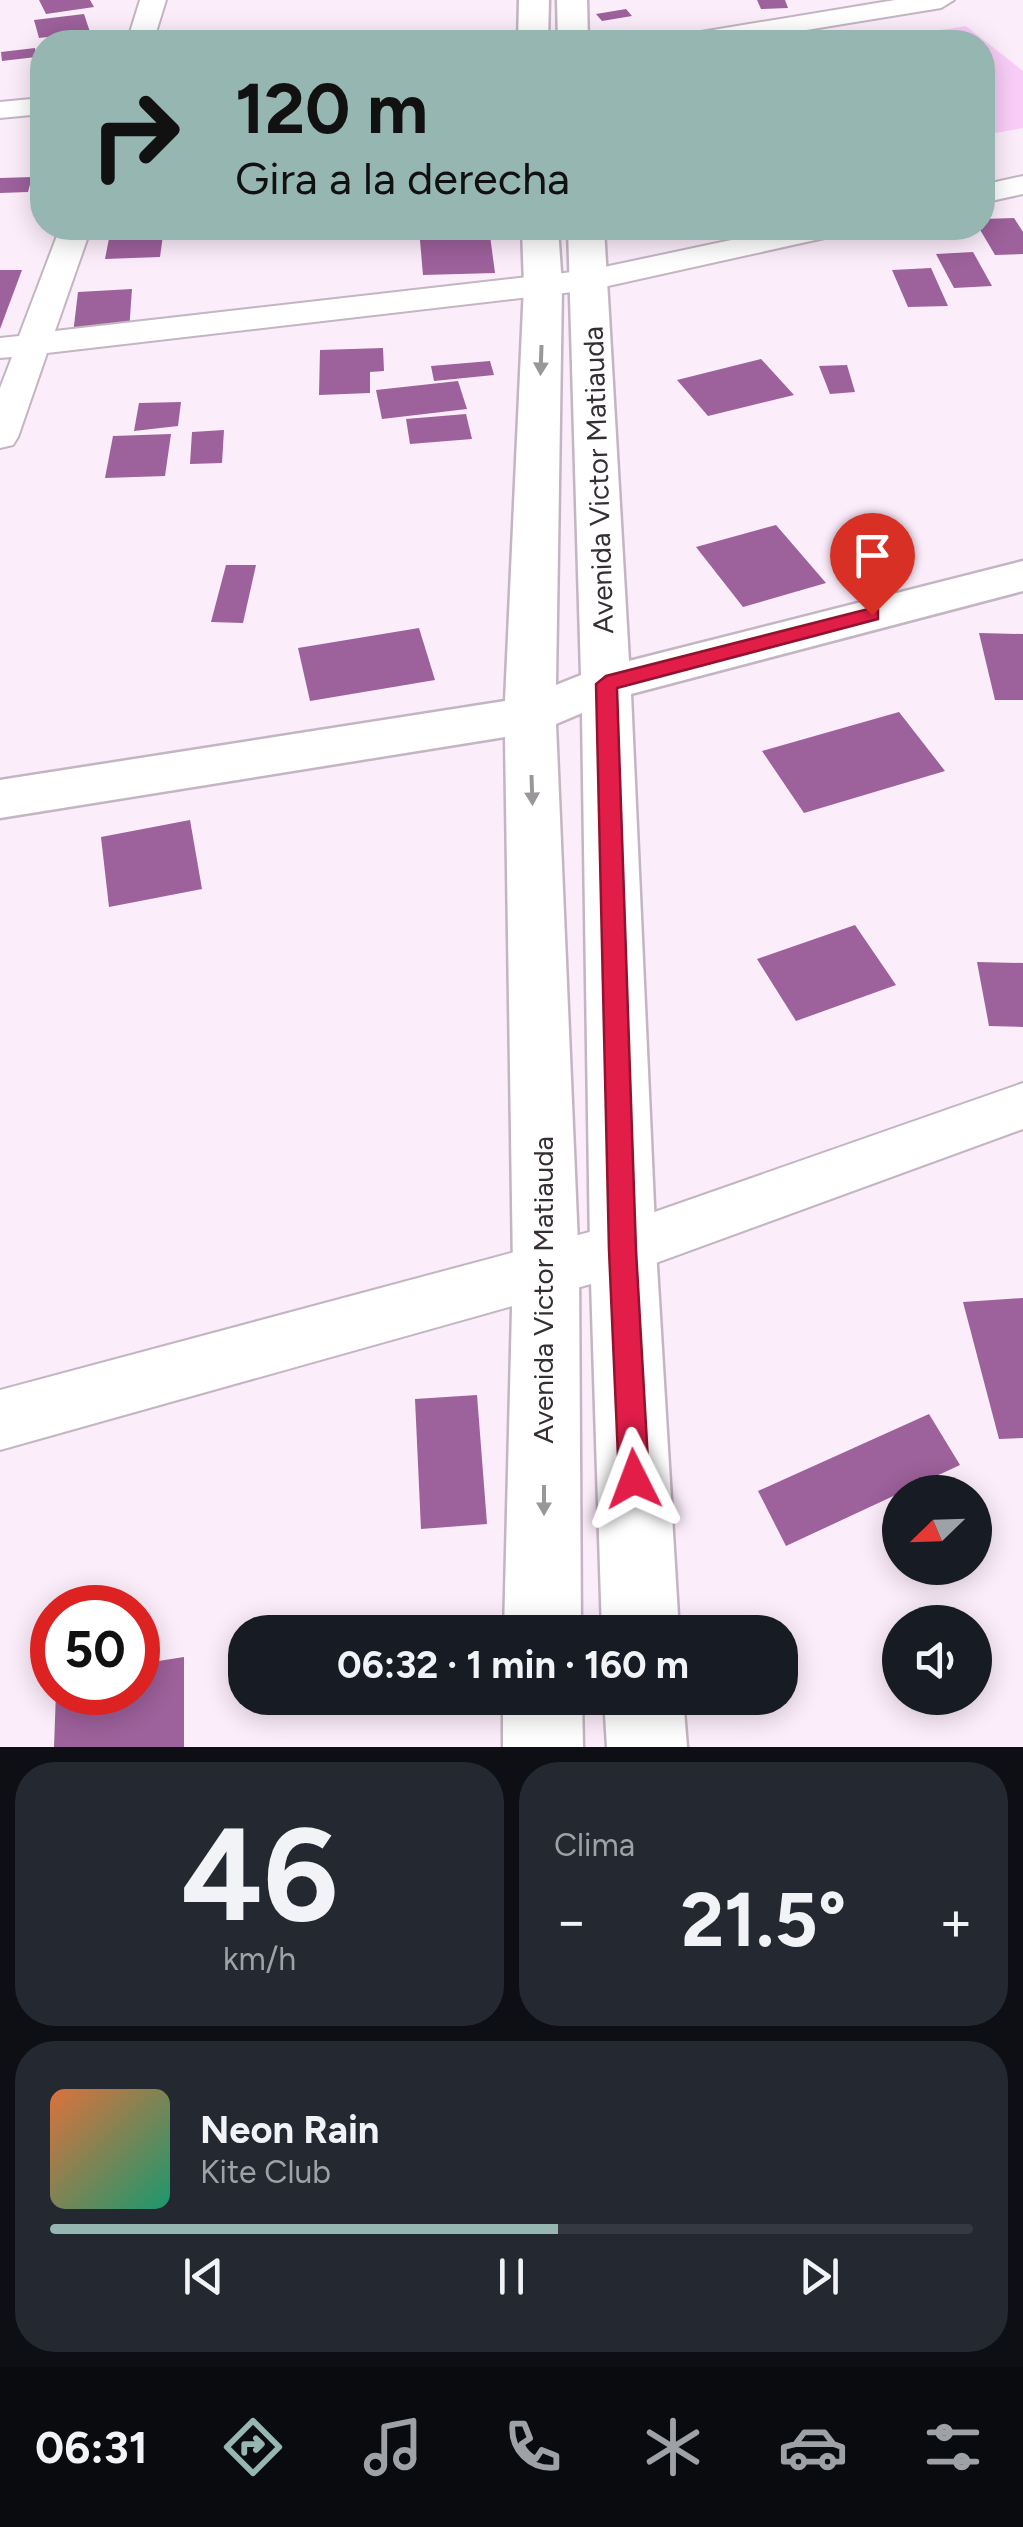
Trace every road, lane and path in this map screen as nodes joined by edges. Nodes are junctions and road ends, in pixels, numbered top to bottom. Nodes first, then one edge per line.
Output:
1 (153, 0) edge
2 (534, 0) edge
3 (572, 0) edge
4 (941, 0) edge
5 (144, 30) edge
6 (534, 30) edge
7 (573, 30) edge
8 (761, 30) edge
9 (30, 107) edge
10 (0, 110) edge
11 (1023, 185) edge
12 (995, 191) edge
13 (69, 240) edge
14 (551, 240) edge
15 (746, 240) edge
16 (573, 265) edge
17 (16, 346) edge
18 (0, 436) edge
19 (1023, 576) edge
20 (606, 684) junction
21 (530, 715) junction
22 (0, 798) edge
23 (1023, 1106) edge
24 (623, 1250) junction
25 (546, 1268) junction
26 (0, 1420) edge
27 (543, 1615) edge
28 (640, 1615) edge
29 (543, 1715) edge
30 (645, 1715) edge
31 (543, 1747) edge
32 (647, 1747) edge

1 - 5 street
2 - 6 main road
3 - 7 main road
4 - 8 street
9 - 10 street
11 - 12 street
13 - 17 street
14 - 16 main road, Avenida Victor Matiauda
15 - 16 street
16 - 17 street
16 - 20 main road, Avenida Victor Matiauda
16 -> 21 main road, Avenida Victor Matiauda
17 - 18 street
19 - 20 main road
20 - 21 main road
20 - 24 main road, Avenida Victor Matiauda
21 - 22 main road
21 -> 25 main road, Avenida Victor Matiauda
23 - 24 street
24 - 25 street
24 - 28 main road, Avenida Victor Matiauda
25 - 26 street
25 -> 27 main road, Avenida Victor Matiauda
29 - 31 main road
30 - 32 main road

